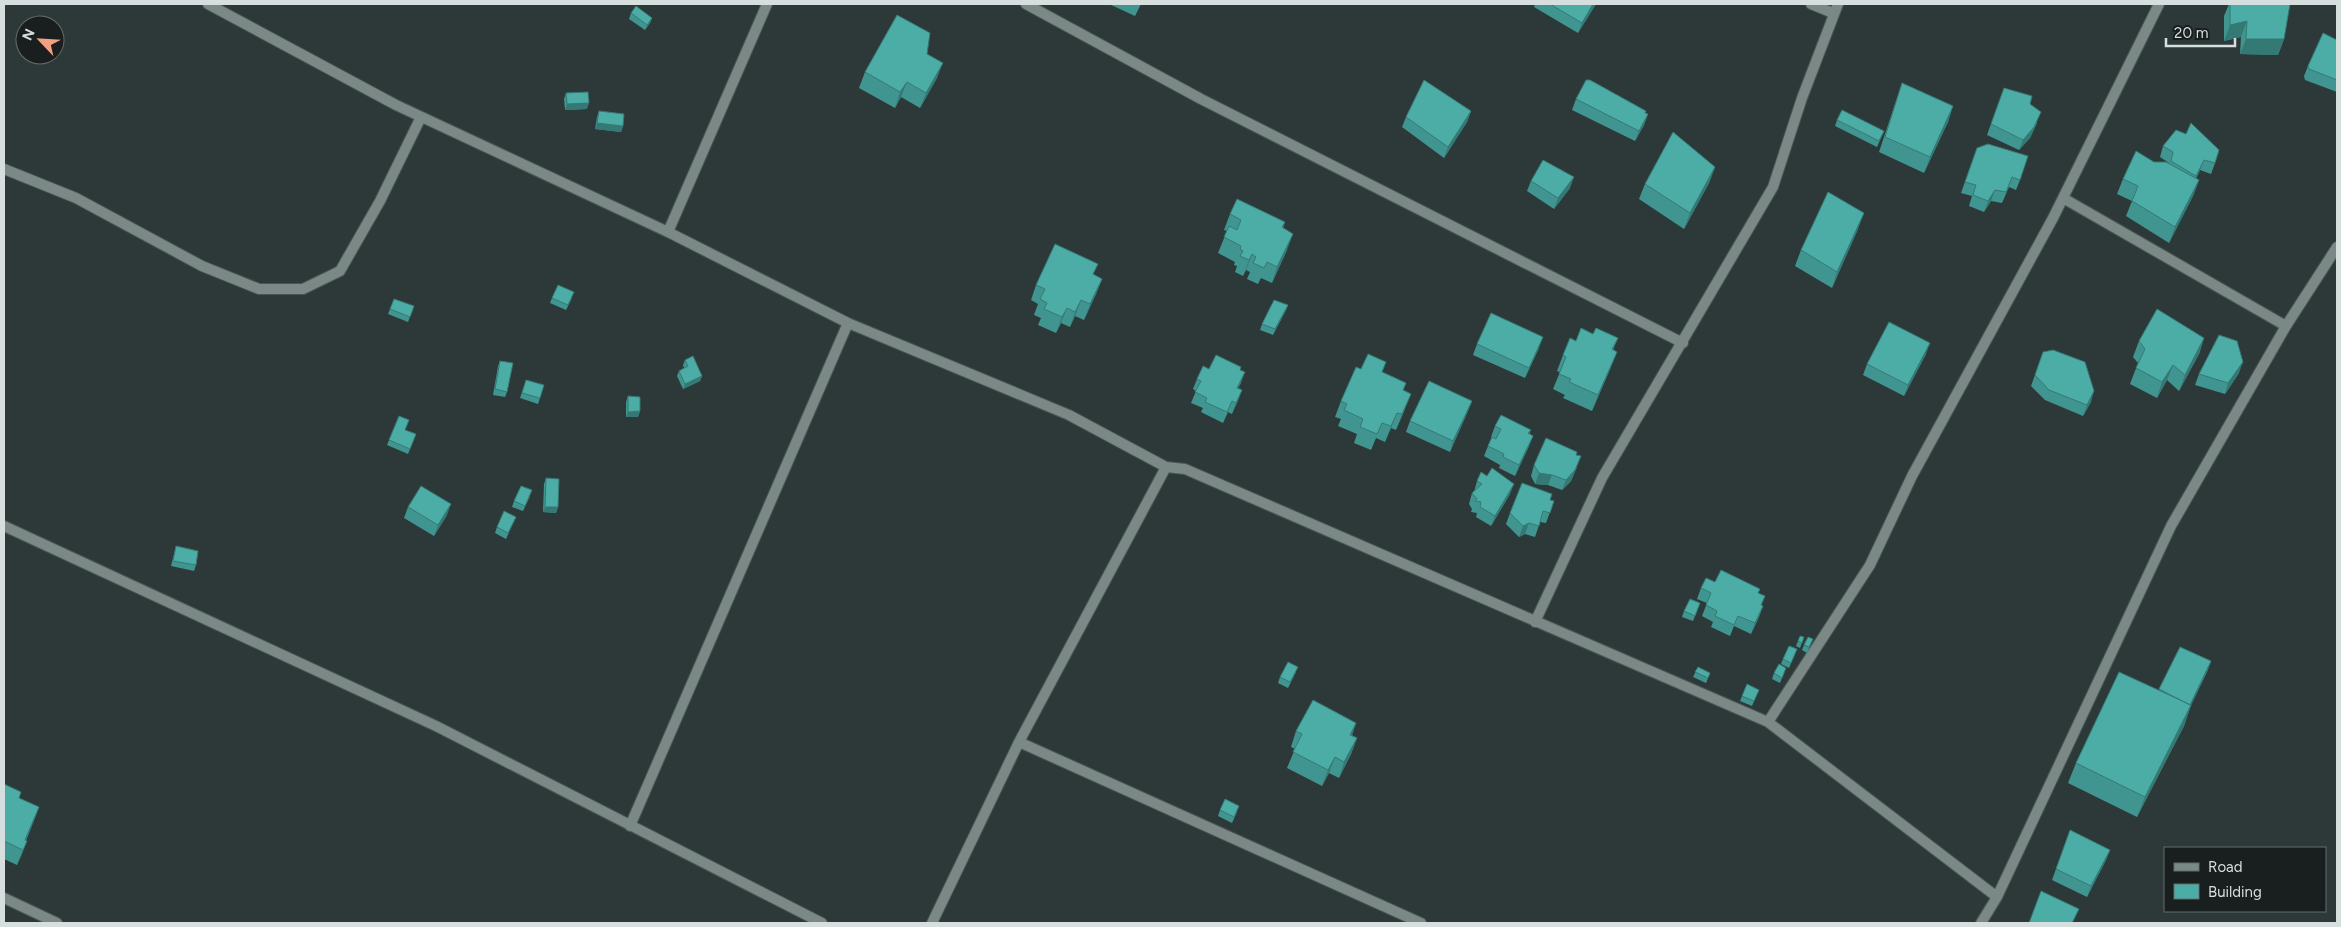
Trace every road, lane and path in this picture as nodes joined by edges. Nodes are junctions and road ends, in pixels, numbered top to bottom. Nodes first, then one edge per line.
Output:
1 (208, 4) edge
2 (767, 4) edge
3 (1026, 4) edge
4 (1811, 4) edge
5 (2160, 4) edge
6 (1835, 9) edge
7 (421, 117) junction
8 (4, 169) edge
9 (2063, 198) junction
10 (668, 232) junction
11 (2337, 247) edge
12 (848, 323) junction
13 (2286, 326) junction
14 (1683, 343) junction
15 (1166, 467) junction
16 (4, 526) edge
17 (1535, 622) junction
18 (1768, 722) junction
19 (1019, 742) junction
20 (630, 826) junction
21 (1997, 897) junction
22 (4, 898) edge
23 (57, 923) edge
24 (822, 923) edge
25 (932, 923) edge
26 (1421, 923) edge
27 (1980, 923) edge

1 - 7 street
2 - 10 street
3 - 14 street
4 - 6 street
5 - 9 street
6 - 14 street
7 - 8 street
7 - 10 street
9 - 13 street
9 - 18 street
10 - 12 street
11 - 13 street
12 - 15 street
12 - 20 street
13 - 21 street
14 - 17 street
15 - 17 street
15 - 19 street
16 - 20 street
17 - 18 street
18 - 21 street
19 - 25 street
19 - 26 street
20 - 24 street
21 - 27 street
22 - 23 street

